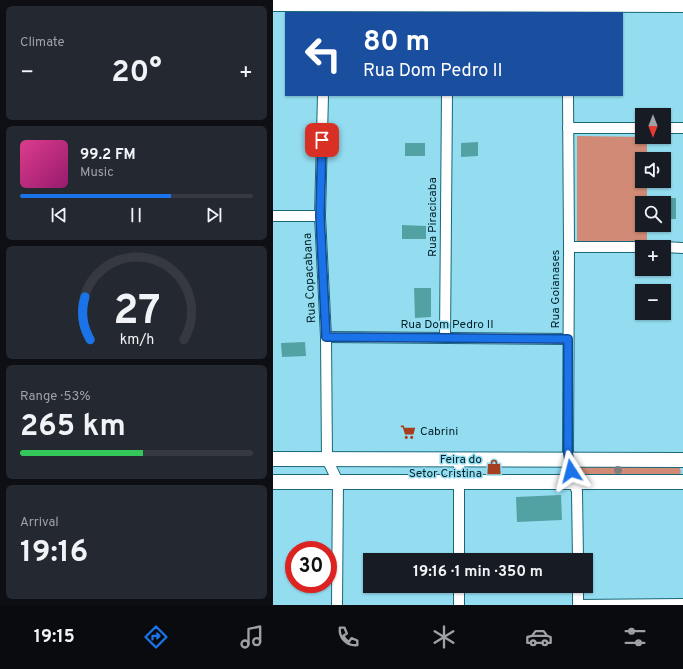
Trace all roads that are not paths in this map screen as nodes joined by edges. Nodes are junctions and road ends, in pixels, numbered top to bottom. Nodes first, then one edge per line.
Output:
1 (273, 4) edge
2 (683, 5) edge
3 (325, 6) edge
4 (567, 6) edge
5 (447, 9) edge
6 (323, 96) edge
7 (447, 96) edge
8 (568, 96) edge
9 (568, 128) junction
10 (635, 128) edge
11 (671, 128) edge
12 (683, 128) edge
13 (273, 216) edge
14 (320, 216) junction
15 (569, 247) junction
16 (635, 247) edge
17 (671, 248) edge
18 (683, 248) edge
19 (326, 337) junction
20 (445, 338) junction
21 (568, 339) junction
22 (273, 459) edge
23 (327, 459) junction
24 (459, 460) junction
25 (569, 460) junction
26 (683, 460) edge
27 (273, 482) edge
28 (338, 482) junction
29 (459, 482) junction
30 (573, 482) junction
31 (683, 482) edge
32 (459, 553) edge
33 (577, 553) edge
34 (459, 593) edge
35 (577, 593) edge
36 (683, 604) edge
37 (337, 605) edge
38 (459, 605) edge
39 (578, 605) edge

1 - 3 street
2 - 4 street
3 - 5 street
4 - 5 street
6 - 14 street, Rua Copacabana
7 - 20 street, Rua Piracicaba
8 - 9 street, Rua Goianases
9 - 10 street
9 - 15 street, Rua Goianases
11 - 12 street
13 - 14 street
14 - 19 street, Rua Copacabana
15 - 16 street
15 - 21 street, Rua Goianases
17 - 18 street
19 - 20 street, Rua Dom Pedro II
19 - 23 street, Rua Copacabana
20 - 21 street, Rua Dom Pedro II
21 - 25 street, Rua Goianases
22 - 23 street
23 - 24 street
23 - 28 street
24 - 25 street
24 - 29 street
25 - 26 street
25 - 30 street, Rua Goianases
27 - 28 street
28 - 29 street
28 - 37 street
29 - 30 street
29 - 32 street
30 - 31 street
30 - 33 street, Rua Goianases
34 - 38 street
35 - 39 street
36 - 39 street

